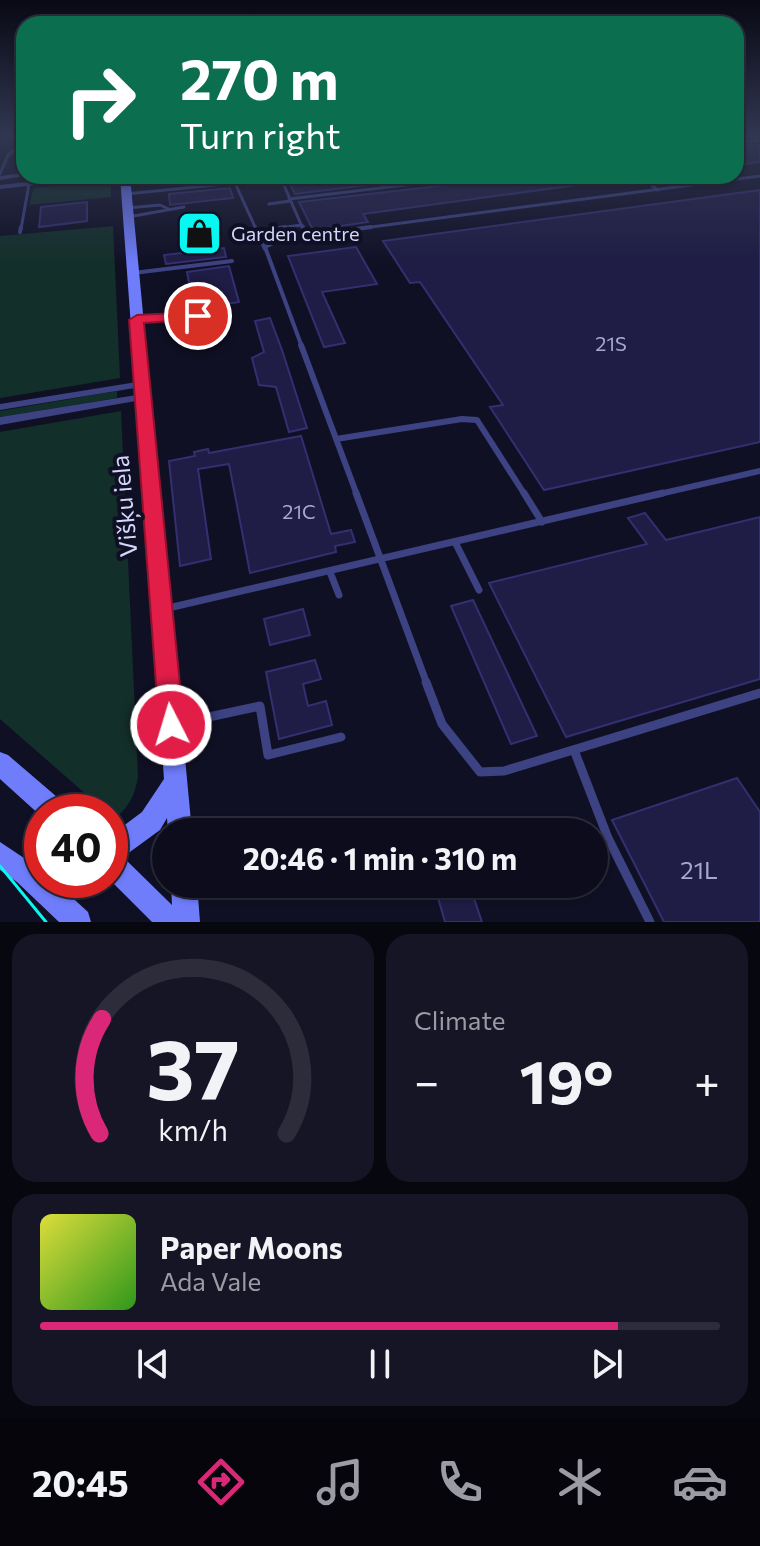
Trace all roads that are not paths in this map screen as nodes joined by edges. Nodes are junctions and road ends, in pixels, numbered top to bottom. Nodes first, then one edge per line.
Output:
1 (29, 184) joint
2 (126, 184) edge
3 (230, 184) edge
4 (235, 184) edge
5 (283, 184) edge
6 (416, 184) edge
7 (650, 184) edge
8 (702, 184) edge
9 (0, 187) edge
10 (658, 190) junction
11 (290, 200) junction
12 (269, 204) dead end
13 (127, 207) junction
14 (184, 207) dead end
15 (302, 225) junction
16 (279, 228) dead end
17 (20, 232) dead end
18 (306, 235) junction
19 (265, 249) junction
20 (232, 261) dead end
21 (133, 273) junction
22 (230, 315) dead end
23 (137, 320) junction
24 (143, 390) junction
25 (0, 407) edge
26 (0, 421) edge
27 (336, 439) junction
28 (760, 471) edge
29 (542, 522) junction
30 (455, 542) junction
31 (381, 559) junction
32 (330, 572) junction
33 (479, 590) dead end
34 (339, 595) dead end
35 (161, 610) junction
36 (760, 693) edge
37 (171, 725) junction
38 (341, 737) dead end
39 (574, 750) junction
40 (0, 763) edge
41 (176, 781) junction
42 (35, 794) edge
43 (179, 818) edge
44 (128, 838) edge
45 (0, 855) edge
46 (128, 880) edge
47 (185, 898) edge
48 (78, 922) edge
49 (171, 922) edge
50 (187, 922) edge
51 (650, 922) edge

1 - 9 street
1 - 17 lane
2 - 13 street, Višķu iela
3 - 13 lane
4 - 19 lane
5 - 11 lane
6 - 11 lane
7 - 10 lane
8 - 10 lane
10 - 18 lane
11 - 12 lane
11 - 15 lane
13 - 14 lane
13 - 21 street, Višķu iela
15 - 16 lane
15 - 18 lane
18 - 19 lane
19 - 27 lane
20 - 21 lane
21 - 23 street, Višķu iela
22 - 23 lane
23 - 24 street, Višķu iela
24 - 25 street
24 - 26 street
24 - 35 street, Višķu iela
27 - 29 lane
27 - 31 lane
28 - 29 lane
29 - 30 lane
30 - 31 lane
30 - 33 lane
31 - 32 lane
31 - 39 lane
32 - 34 lane
32 - 35 lane
35 - 37 street, Višķu iela
36 - 39 lane
37 - 38 lane
37 - 41 street, Višķu iela
39 - 51 lane
40 - 42 street
41 - 43 street, Višķu iela
41 - 44 street
45 - 48 street
46 - 49 street
47 - 50 street

